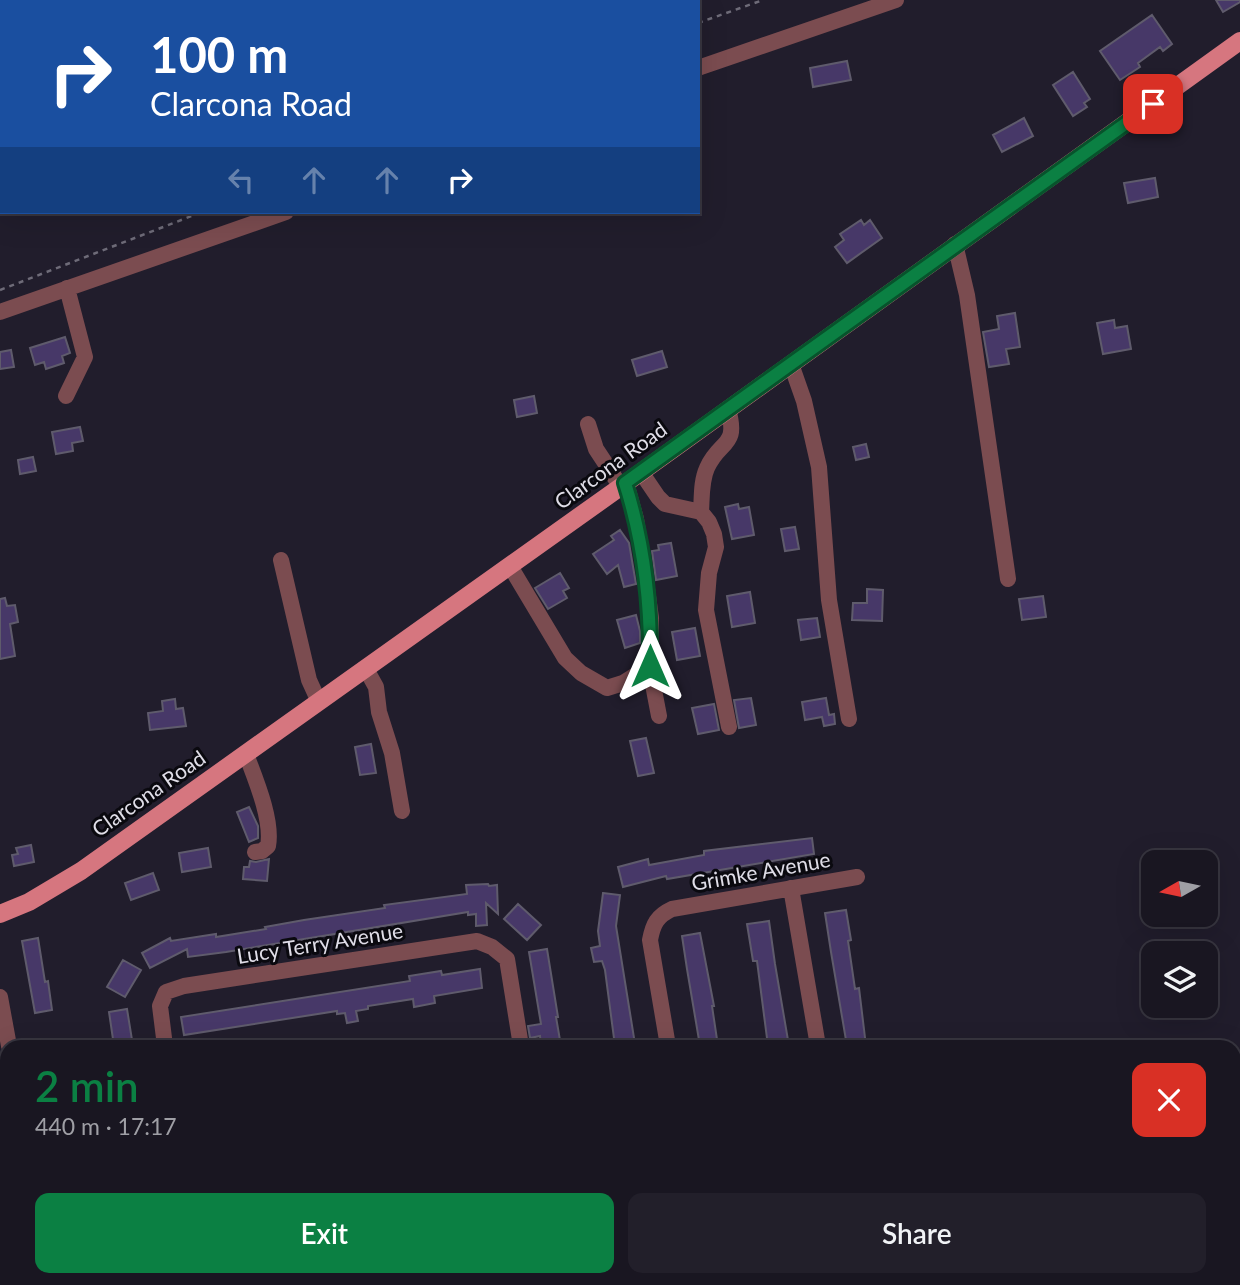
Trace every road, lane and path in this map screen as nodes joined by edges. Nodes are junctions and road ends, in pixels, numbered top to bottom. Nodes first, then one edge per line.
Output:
1 (763, 0) edge
2 (896, 0) edge
3 (700, 22) edge
4 (1240, 41) edge
5 (700, 67) edge
6 (197, 214) edge
7 (280, 214) edge
8 (955, 244) junction
9 (67, 288) junction
10 (0, 290) edge
11 (0, 312) edge
12 (791, 364) junction
13 (66, 396) dead end
14 (728, 409) junction
15 (588, 424) dead end
16 (641, 472) junction
17 (623, 485) junction
18 (701, 512) junction
19 (281, 560) dead end
20 (510, 566) junction
21 (1008, 579) dead end
22 (650, 666) junction
23 (366, 669) junction
24 (319, 702) junction
25 (659, 716) dead end
26 (849, 719) dead end
27 (729, 727) dead end
28 (246, 754) junction
29 (402, 811) dead end
30 (255, 852) dead end
31 (857, 877) dead end
32 (792, 888) junction
33 (0, 914) edge
34 (0, 997) edge
35 (8, 1040) edge
36 (164, 1040) edge
37 (520, 1040) edge
38 (667, 1040) edge
39 (817, 1040) edge

1 - 3 path
2 - 5 street
4 - 8 main road, Clarcona Road
6 - 10 path
7 - 9 street
8 - 12 main road, Clarcona Road
8 - 21 street
9 - 11 street
9 - 13 street
12 - 14 main road, Clarcona Road
12 - 26 street
14 - 16 main road, Clarcona Road
14 - 18 street
15 - 17 street
16 - 17 main road, Clarcona Road
16 - 18 street
17 - 20 main road, Clarcona Road
17 - 22 street
18 - 27 street
19 - 24 street
20 - 22 street
20 - 23 main road, Clarcona Road
22 - 25 street
23 - 24 main road, Clarcona Road
23 - 29 street
24 - 28 main road, Clarcona Road
28 - 30 street
28 - 33 main road, Clarcona Road
31 - 32 street, Grimke Avenue
32 - 38 street, Grimke Avenue
32 - 39 street
34 - 35 street
36 - 37 street, Lucy Terry Avenue

